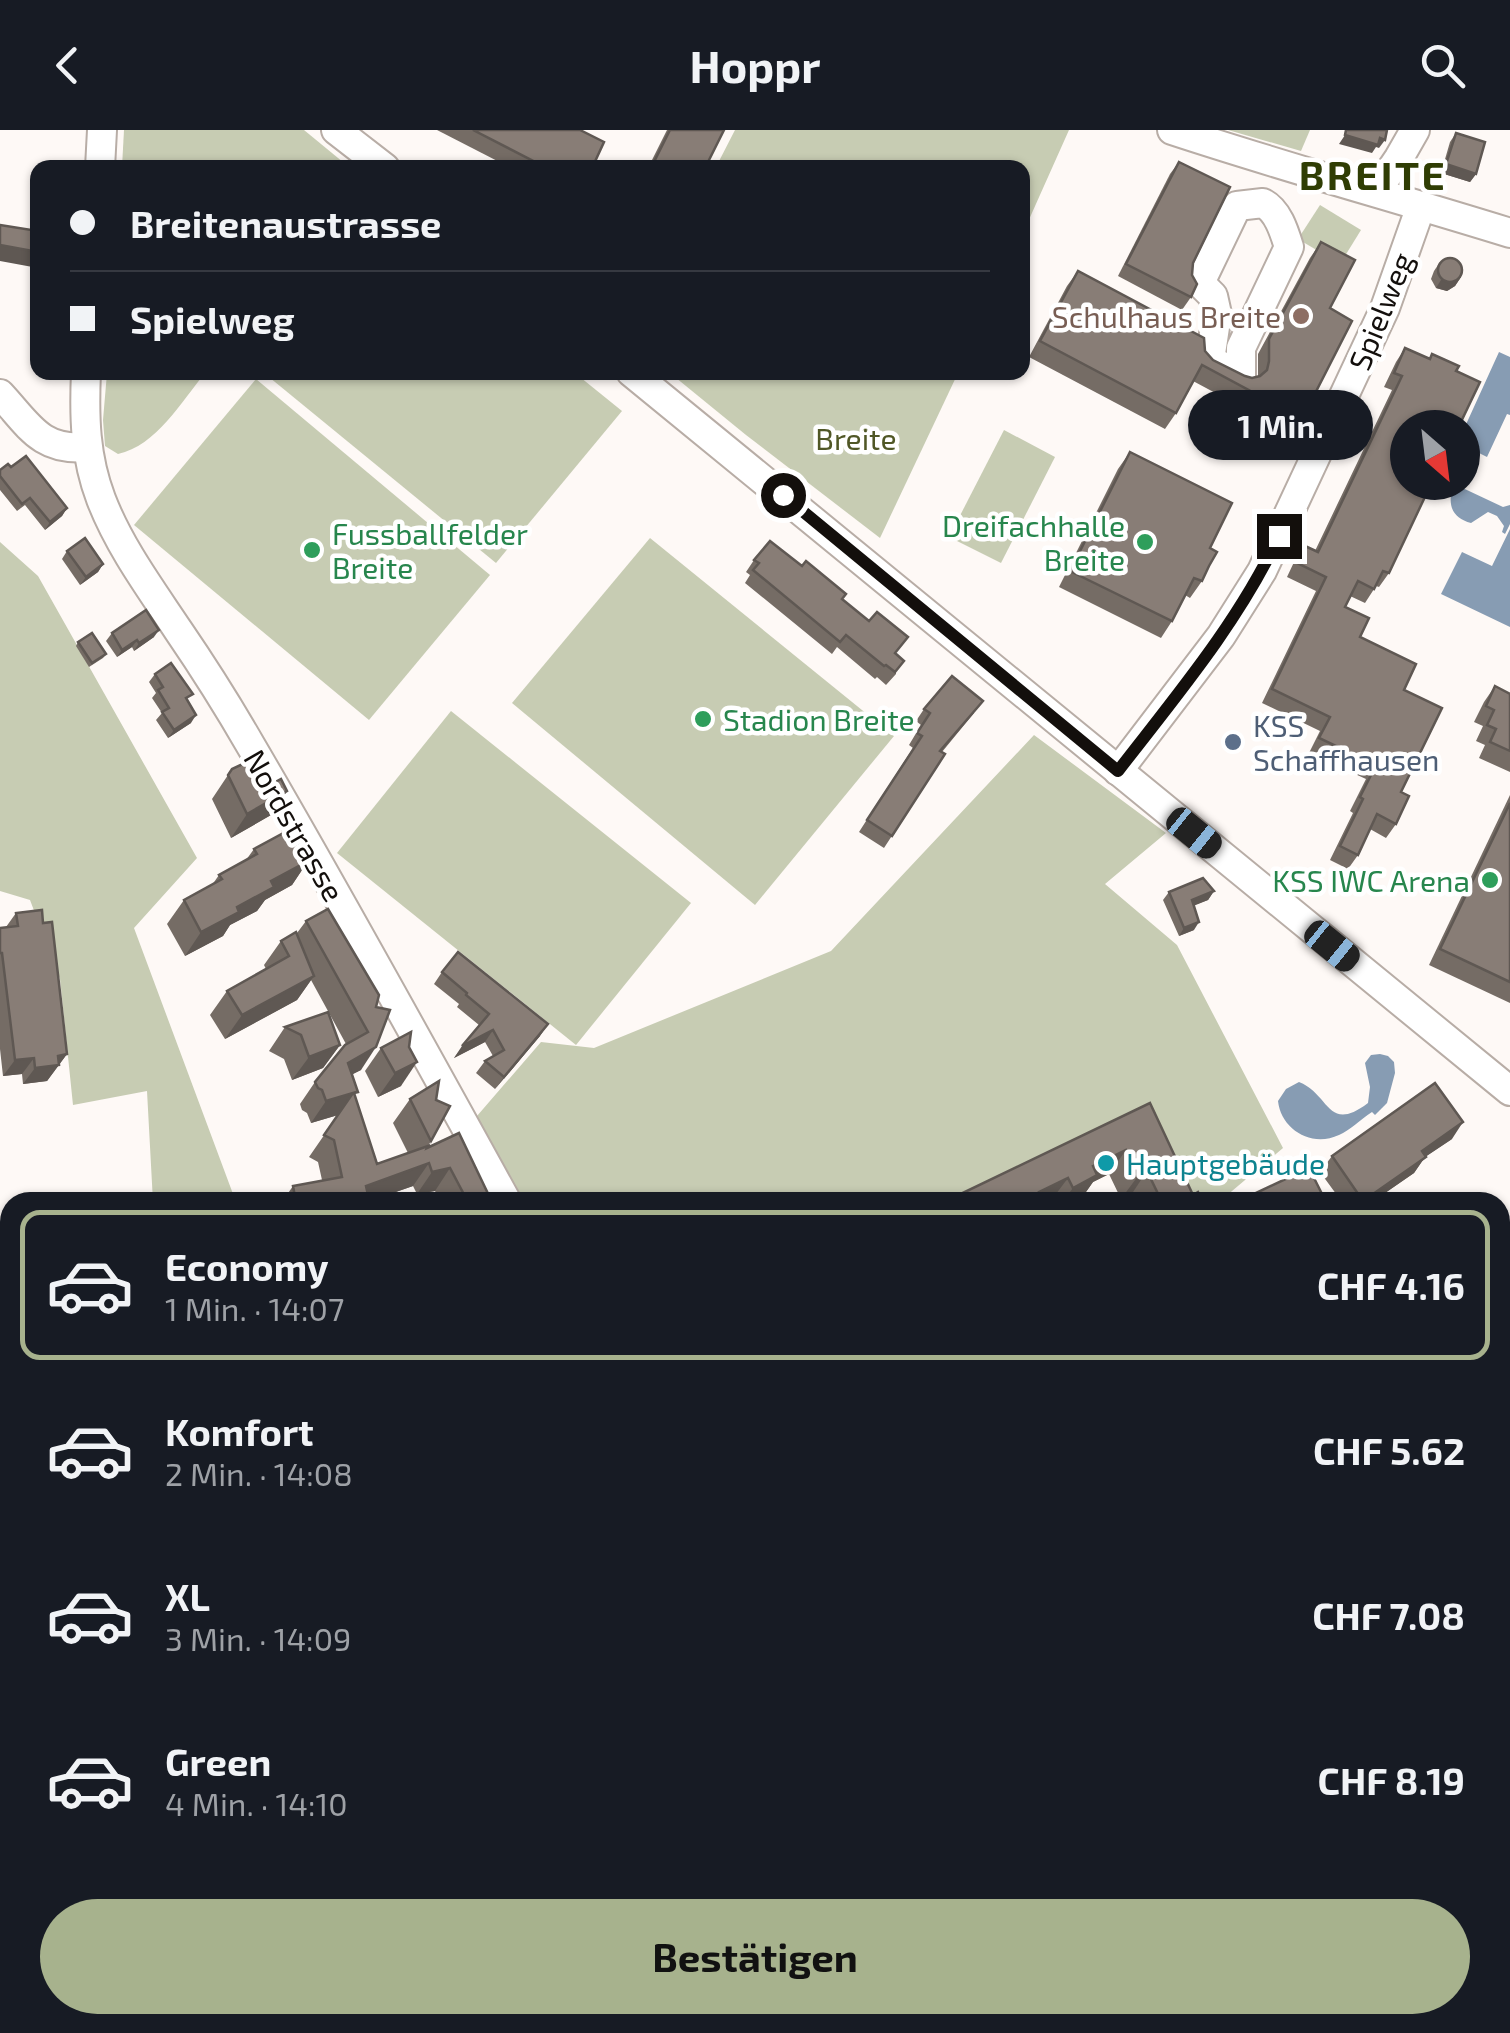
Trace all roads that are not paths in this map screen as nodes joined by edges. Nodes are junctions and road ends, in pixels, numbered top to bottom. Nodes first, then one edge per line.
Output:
1 (102, 130) edge
2 (336, 130) edge
3 (1172, 130) edge
4 (1414, 130) edge
5 (100, 160) edge
6 (374, 160) edge
7 (1376, 192) junction
8 (1263, 203) joint
9 (1420, 206) junction
10 (1510, 234) edge
11 (86, 380) edge
12 (642, 380) edge
13 (0, 394) edge
14 (86, 447) junction
15 (1118, 771) junction
16 (1510, 1090) edge
17 (502, 1192) edge

1 - 5 street
2 - 6 street
3 - 7 street
4 - 7 street
7 - 9 street
8 - 8 street
9 - 10 street
9 - 15 street, Spielweg
11 - 14 street, Nordstrasse
12 - 15 street
13 - 14 street
14 - 17 street, Nordstrasse
15 - 16 street

